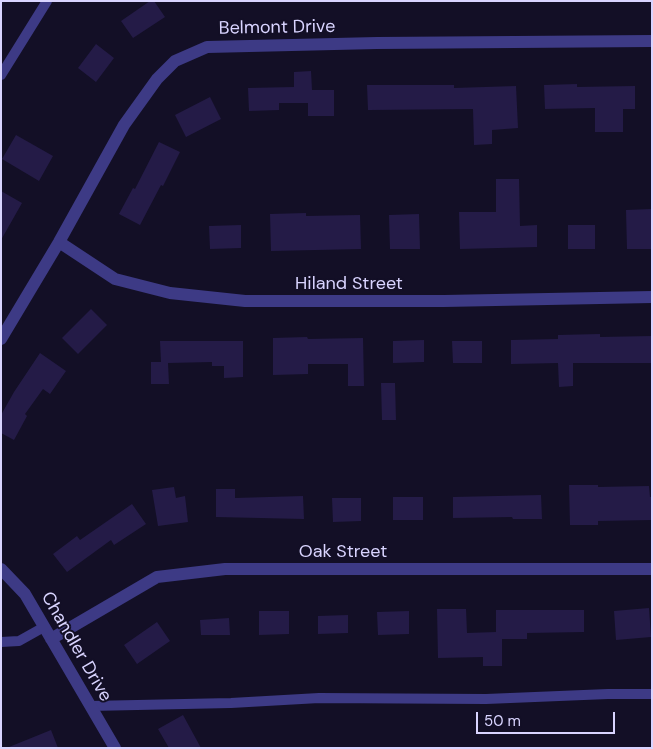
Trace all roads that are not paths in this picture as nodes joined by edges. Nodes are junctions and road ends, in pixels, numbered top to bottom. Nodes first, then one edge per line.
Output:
1 (47, 1) edge
2 (652, 41) edge
3 (1, 75) edge
4 (59, 242) junction
5 (652, 297) edge
6 (1, 339) edge
7 (1, 569) edge
8 (652, 569) edge
9 (44, 627) junction
10 (51, 639) junction
11 (1, 642) edge
12 (652, 694) edge
13 (90, 706) junction
14 (115, 748) edge

1 - 3 lane
2 - 4 street, Belmont Drive
4 - 5 street, Hiland Street
4 - 6 street, Belmont Drive
7 - 9 street, Chandler Drive
8 - 10 street, Oak Street
9 - 10 street, Chandler Drive
9 - 11 lane
10 - 13 street, Chandler Drive
12 - 13 lane
13 - 14 street, Chandler Drive

